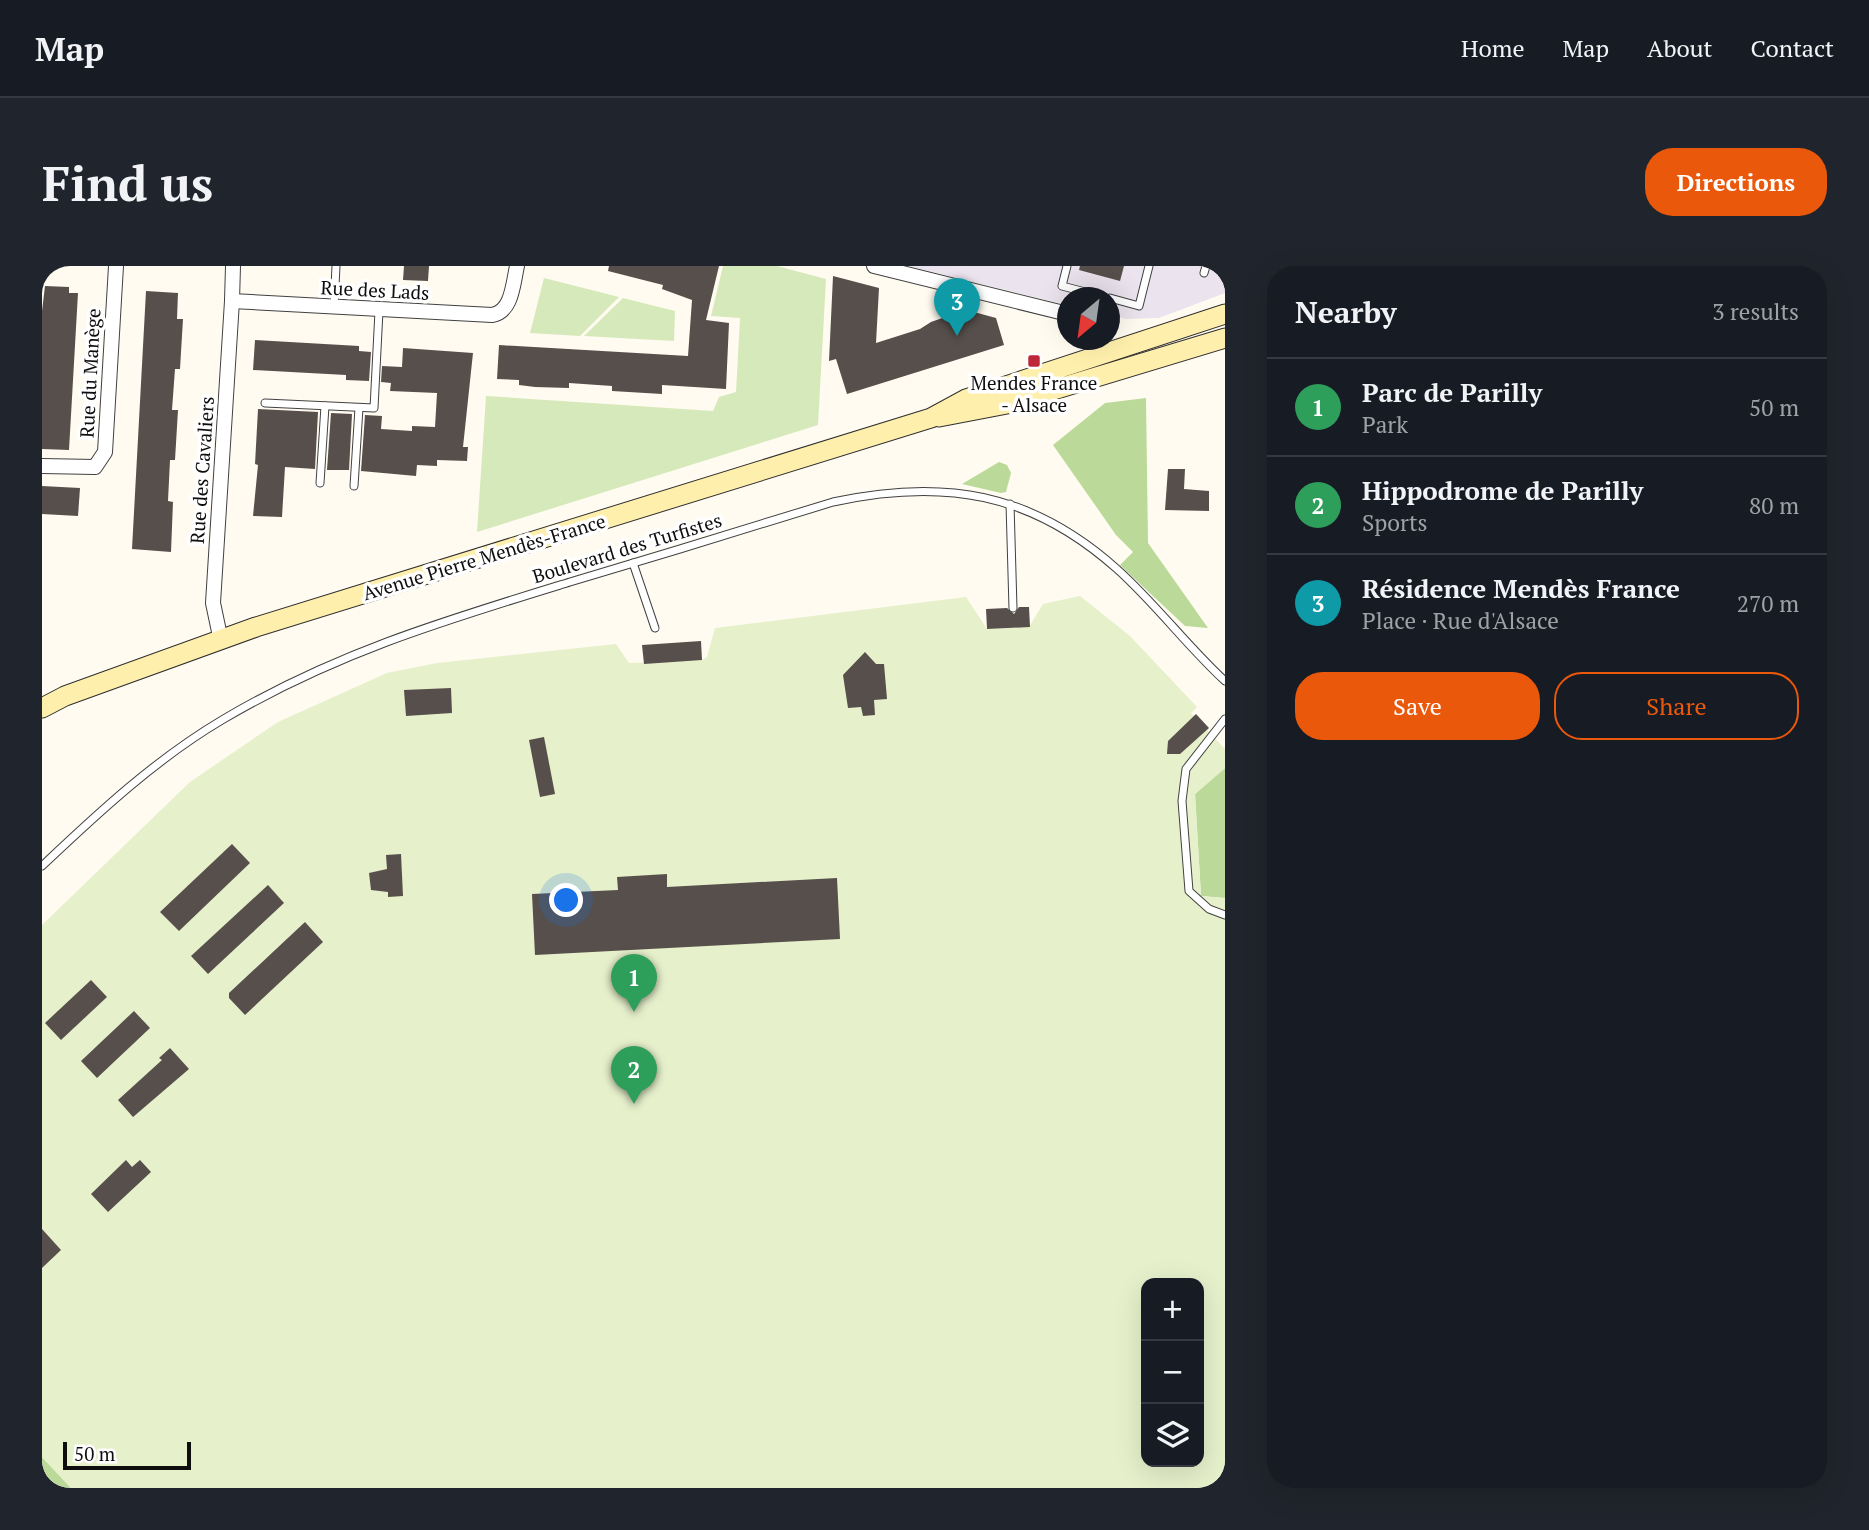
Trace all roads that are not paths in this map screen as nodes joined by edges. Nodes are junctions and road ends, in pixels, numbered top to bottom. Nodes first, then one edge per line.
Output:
1 (116, 266) edge
2 (233, 266) edge
3 (336, 266) edge
4 (517, 266) edge
5 (874, 266) edge
6 (1068, 266) edge
7 (1149, 266) edge
8 (1065, 287) edge
9 (232, 301) junction
10 (1120, 301) edge
11 (334, 308) junction
12 (379, 311) junction
13 (1057, 311) edge
14 (1224, 313) edge
15 (1225, 338) edge
16 (1120, 341) edge
17 (1096, 350) edge
18 (265, 402) dead end
19 (326, 406) junction
20 (967, 407) junction
21 (359, 408) junction
22 (42, 466) edge
23 (320, 483) dead end
24 (354, 486) dead end
25 (1010, 503) junction
26 (632, 563) junction
27 (1013, 608) dead end
28 (655, 628) dead end
29 (220, 641) junction
30 (1225, 681) edge
31 (42, 708) edge
32 (1225, 719) edge
33 (42, 866) edge
34 (1225, 915) edge

1 - 22 street, Rue du Manège
2 - 9 street
3 - 11 lane
4 - 12 street, Rue des Lads
5 - 13 street
6 - 8 lane
7 - 10 lane
9 - 11 street, Rue des Lads
9 - 29 street, Rue des Cavaliers
11 - 12 street, Rue des Lads
12 - 21 lane
14 - 16 main road
15 - 20 main road
17 - 20 main road
18 - 19 lane
19 - 21 lane
19 - 23 lane
20 - 29 main road, Avenue Pierre Mendès-France
21 - 24 lane
25 - 26 lane, Boulevard des Turfistes
25 - 27 lane
25 - 30 lane, Boulevard des Turfistes
26 - 28 lane
26 - 33 lane, Boulevard des Turfistes
29 - 31 main road, Avenue Pierre Mendès-France
32 - 34 lane

